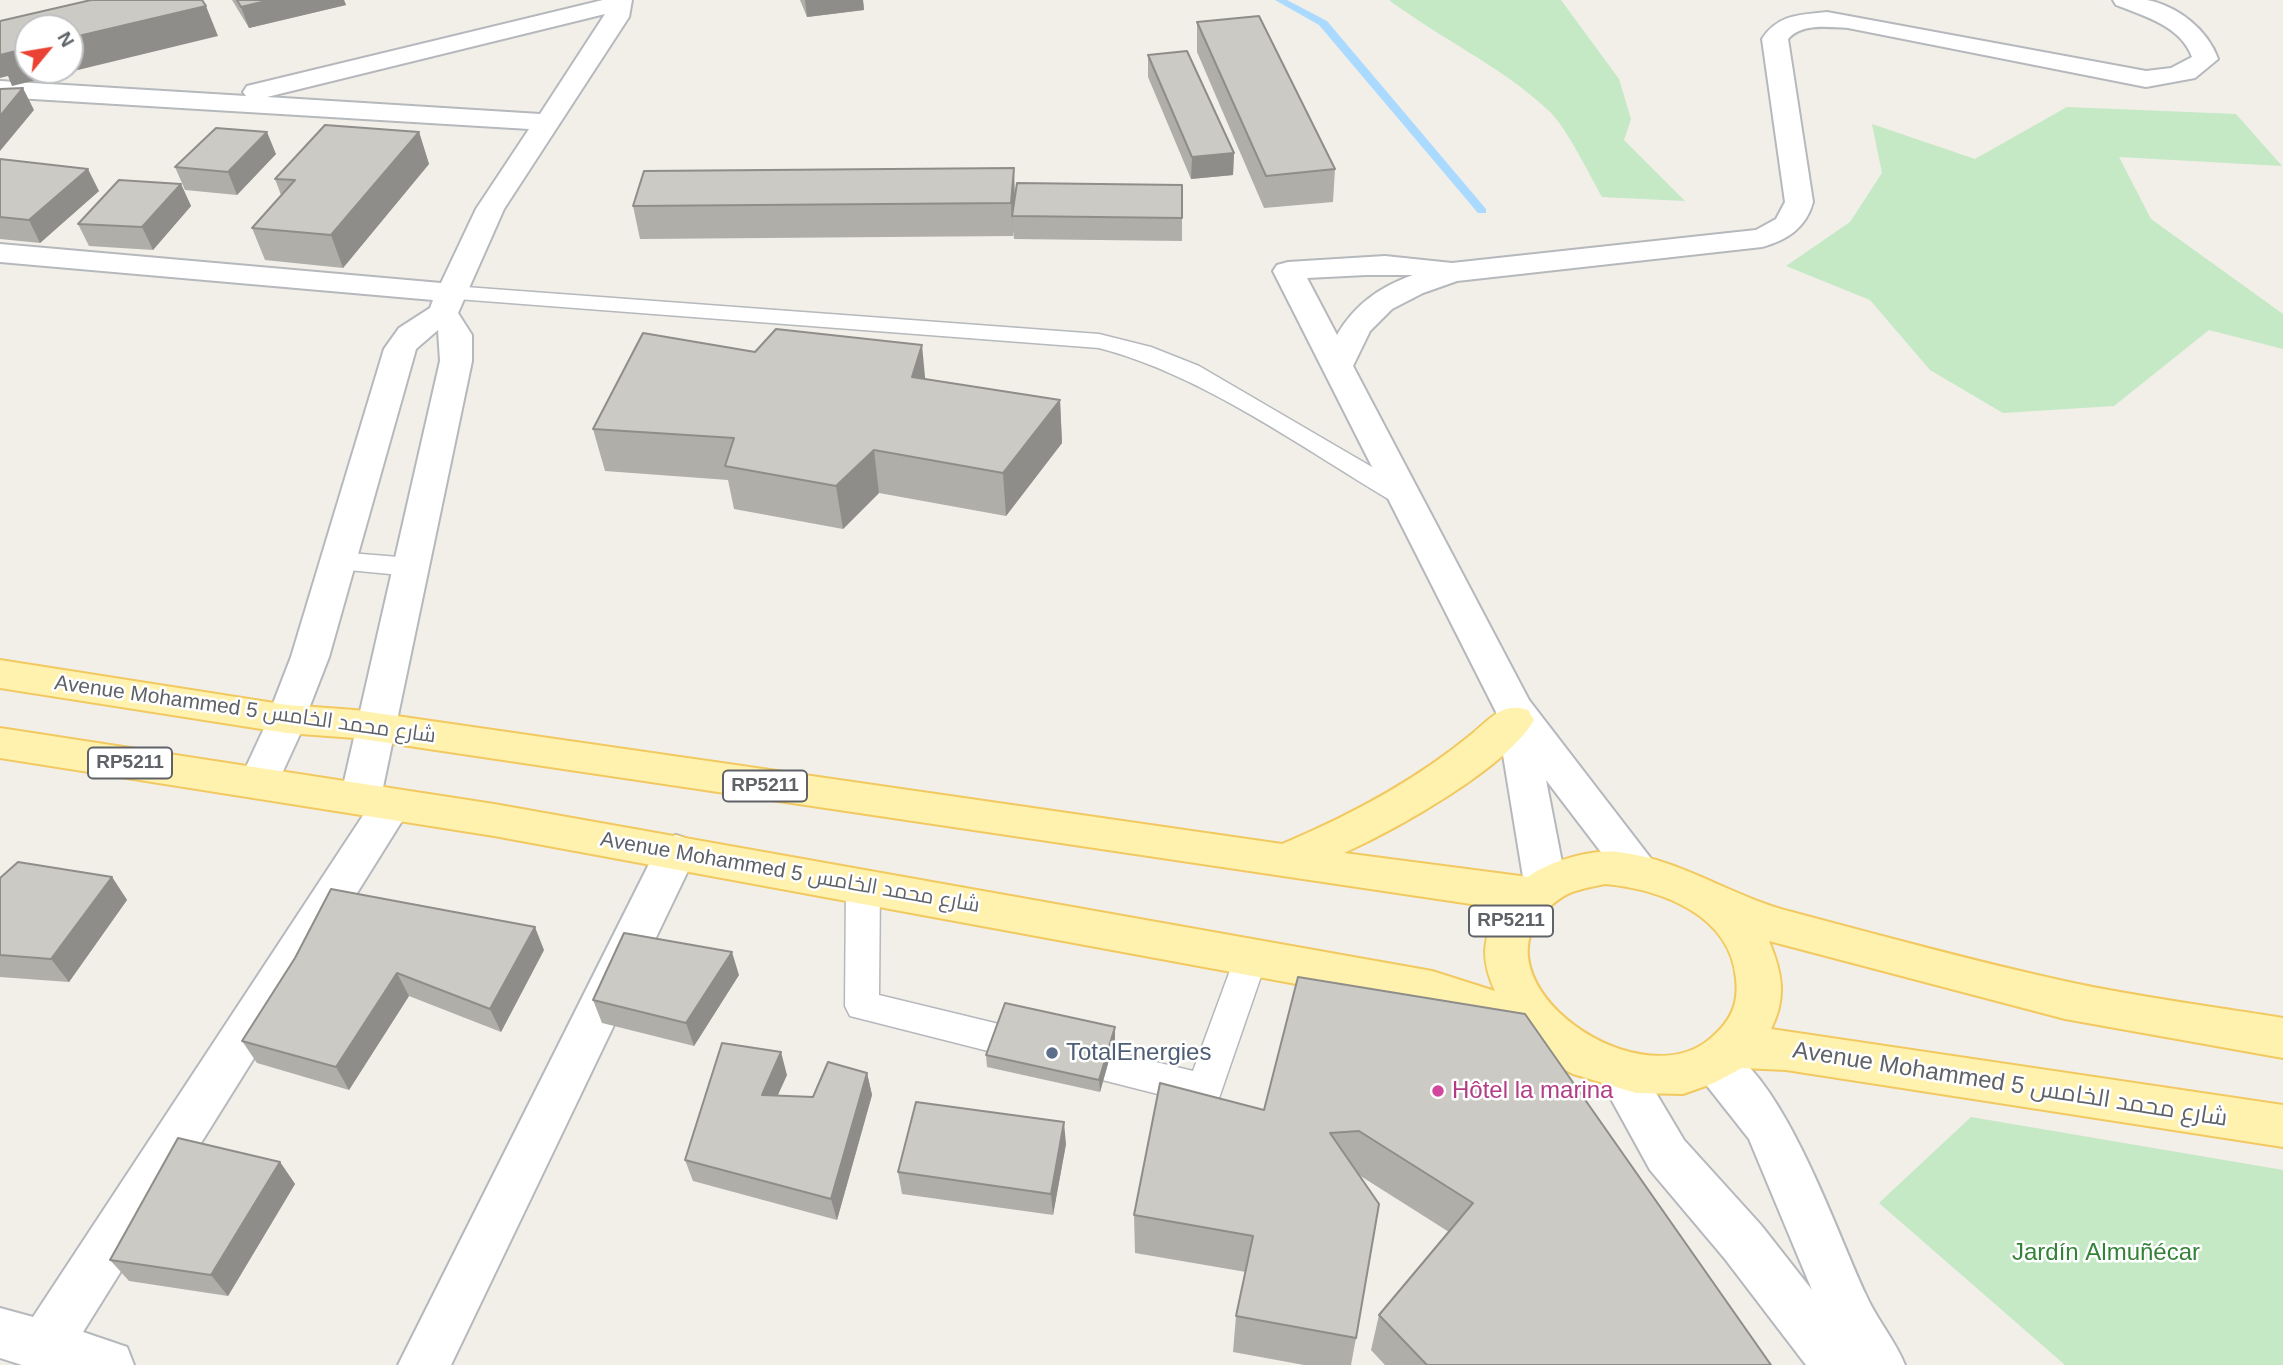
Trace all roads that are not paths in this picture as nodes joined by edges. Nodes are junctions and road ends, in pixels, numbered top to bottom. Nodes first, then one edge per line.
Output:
1 (2124, 0) edge
2 (620, 2) edge
3 (0, 89) edge
4 (216, 102) junction
5 (546, 122) junction
6 (0, 253) edge
7 (1453, 272) junction
8 (448, 303) junction
9 (1337, 367) junction
10 (1404, 497) junction
11 (337, 561) junction
12 (411, 568) junction
13 (0, 674) edge
14 (1514, 715) junction
15 (288, 719) junction
16 (377, 727) junction
17 (0, 743) edge
18 (259, 782) junction
19 (375, 802) junction
20 (676, 852) junction
21 (1286, 861) junction
22 (1638, 869) junction
23 (863, 886) junction
24 (1538, 888) junction
25 (1711, 901) junction
26 (1251, 956) junction
27 (2283, 1038) edge
28 (1568, 1049) junction
29 (1727, 1055) junction
30 (1618, 1070) junction
31 (2283, 1126) edge
32 (22, 1340) edge
33 (108, 1365) edge
34 (424, 1365) edge
35 (1839, 1365) edge
36 (1879, 1365) edge

1 - 7 street
2 - 4 street
2 - 5 street
3 - 4 street
4 - 5 street
5 - 8 street
6 - 8 street
7 - 9 street
7 - 9 street
8 - 10 lane
8 - 11 street
8 - 12 street
9 - 10 street
10 - 14 street
11 - 12 lane
11 - 15 street
12 - 16 street
13 - 15 main road, Avenue Mohammed 5 شارع محمد الخامس / RP5211
14 - 21 main road
14 - 22 street
14 - 24 street
15 - 16 main road, Avenue Mohammed 5 شارع محمد الخامس / RP5211
15 - 18 street
16 - 19 street
16 - 21 main road, Avenue Mohammed 5 شارع محمد الخامس / RP5211
17 - 18 main road, Avenue Mohammed 5 شارع محمد الخامس / RP5211
18 - 19 main road, Avenue Mohammed 5 شارع محمد الخامس / RP5211
19 - 20 main road, Avenue Mohammed 5 شارع محمد الخامس / RP5211
19 - 32 street
20 - 23 main road, Avenue Mohammed 5 شارع محمد الخامس / RP5211
20 - 34 street
21 - 24 main road, Avenue Mohammed 5 شارع محمد الخامس / RP5211
22 - 24 main road, RP5211
22 - 25 main road, RP5211
23 - 26 main road, Avenue Mohammed 5 شارع محمد الخامس / RP5211
23 - 26 lane
24 - 28 main road, RP5211
25 - 27 main road, RP5211
25 - 29 main road, RP5211
26 - 28 main road, Avenue Mohammed 5 شارع محمد الخامس / RP5211
28 - 30 main road, RP5211
29 - 30 main road, RP5211
29 - 31 main road, Avenue Mohammed 5 شارع محمد الخامس / RP5211
29 - 36 street
30 - 35 street
32 - 33 street

